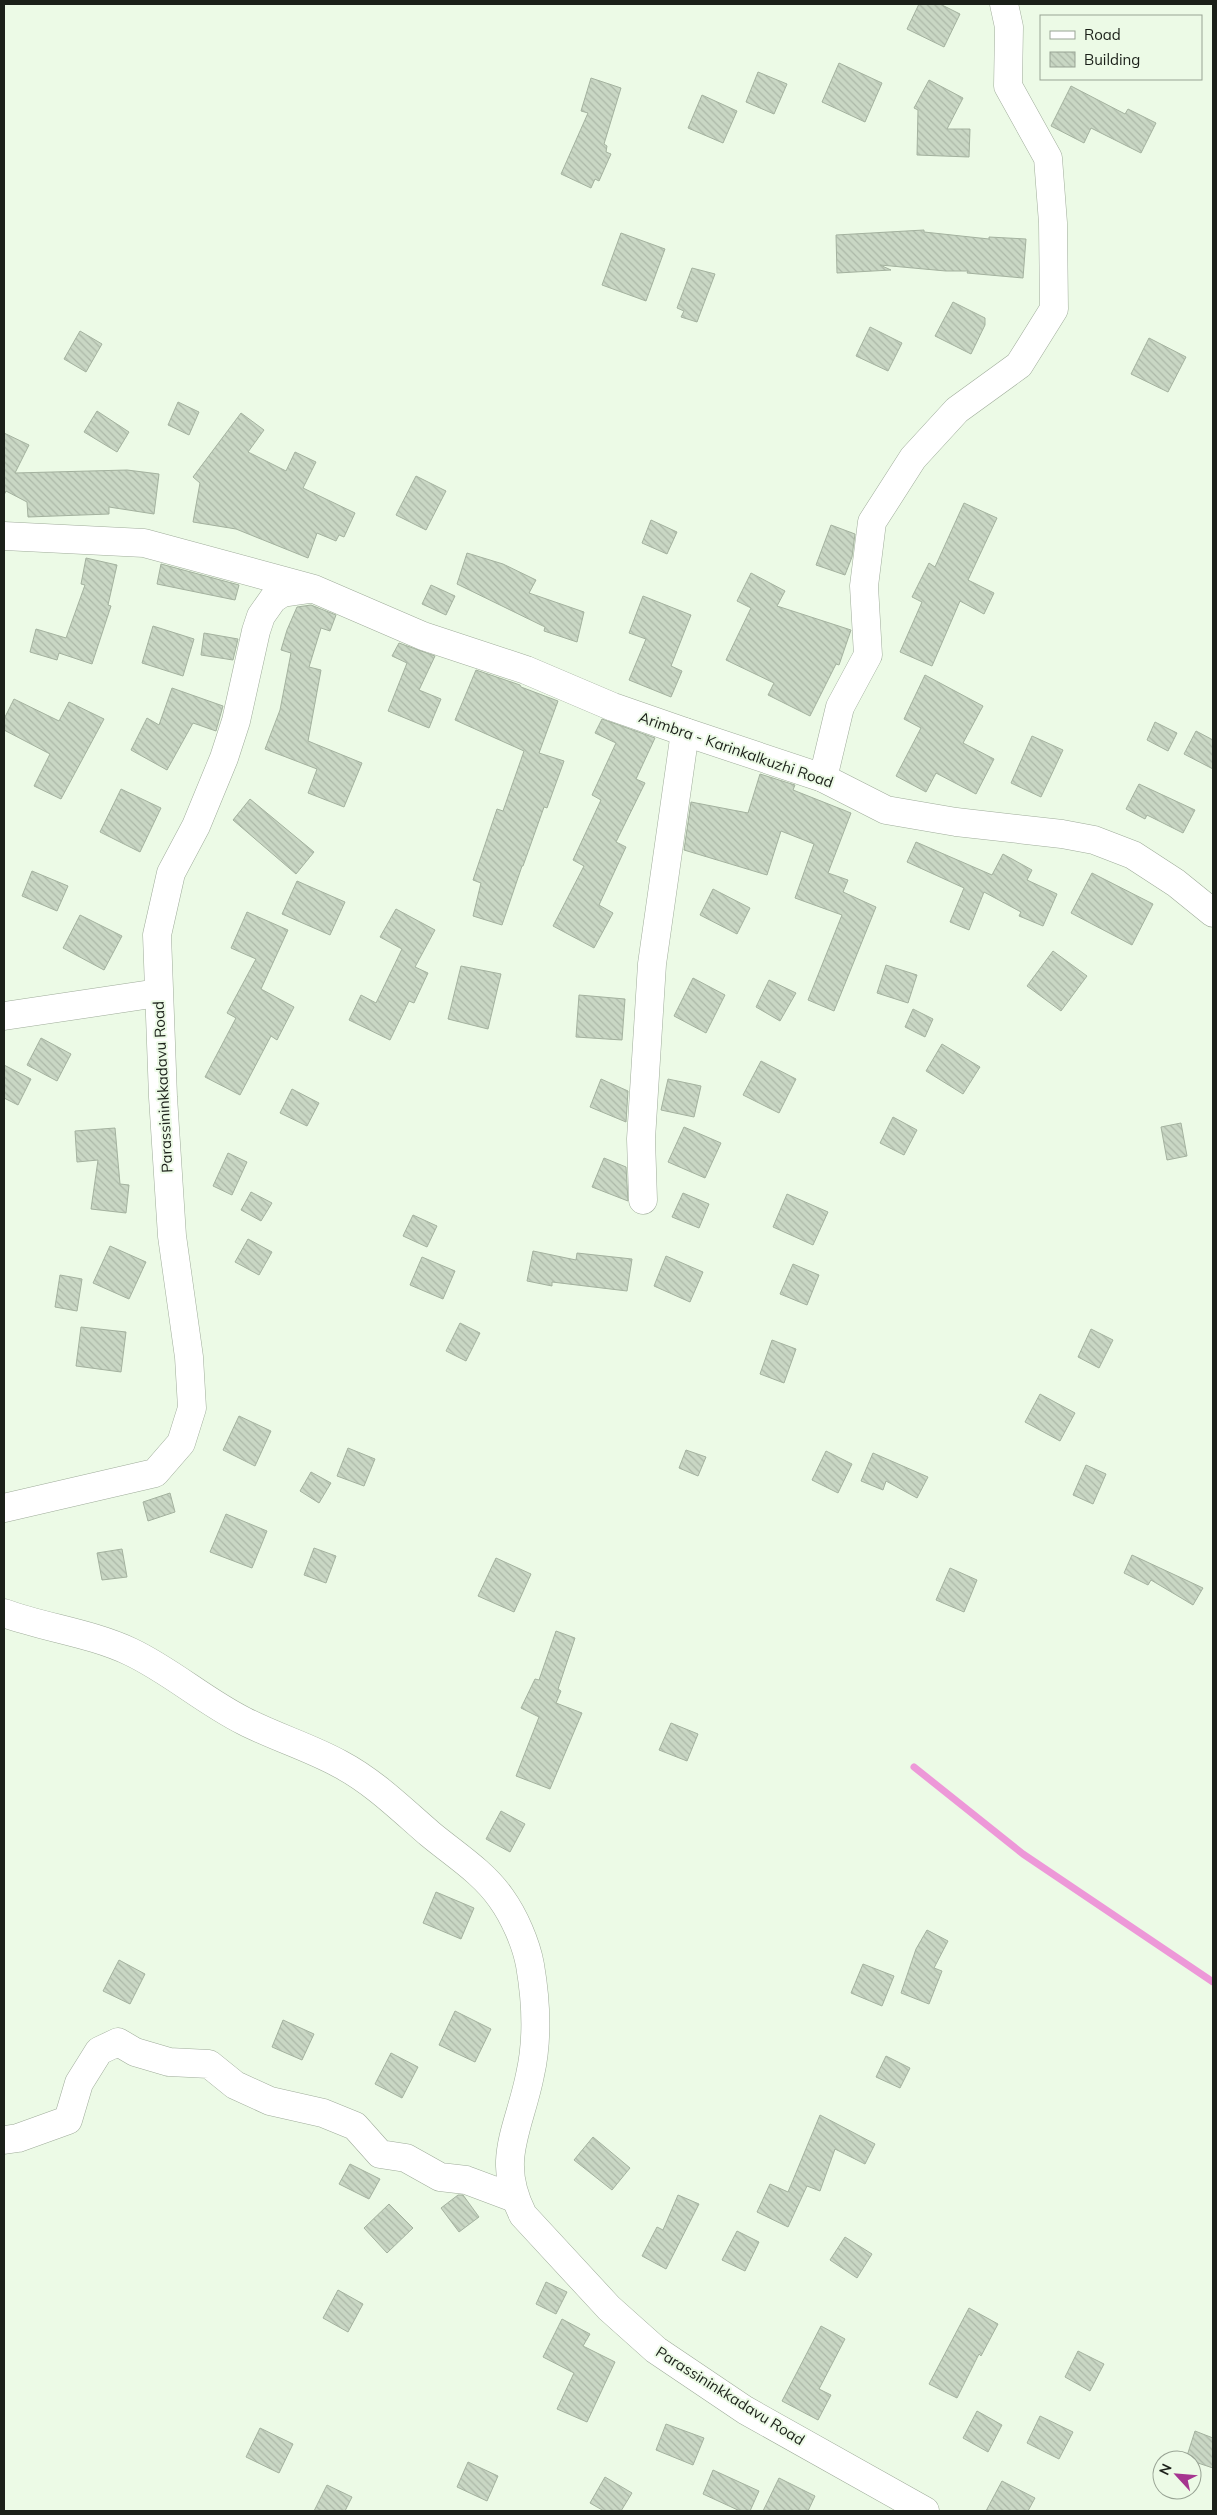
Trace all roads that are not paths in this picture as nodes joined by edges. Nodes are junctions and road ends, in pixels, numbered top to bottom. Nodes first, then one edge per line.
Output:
1 (1004, 4) edge
2 (4, 536) edge
3 (314, 589) junction
4 (685, 732) junction
5 (823, 778) junction
6 (1213, 912) edge
7 (158, 993) junction
8 (4, 1016) edge
9 (643, 1200) dead end
10 (4, 1508) edge
11 (4, 1613) edge
12 (4, 2140) edge
13 (514, 2198) junction
14 (925, 2511) edge

1 - 5 main road
2 - 3 main road, Arimbra - Karinkalkuzhi Road
3 - 4 main road, Arimbra - Karinkalkuzhi Road
3 - 7 main road, Parassininkkadavu Road
4 - 5 main road, Arimbra - Karinkalkuzhi Road
4 - 9 main road
5 - 6 main road, Arimbra - Karinkalkuzhi Road
7 - 8 main road
7 - 10 main road, Parassininkkadavu Road
11 - 13 main road, Parassininkkadavu Road
12 - 13 main road
13 - 14 main road, Parassininkkadavu Road

